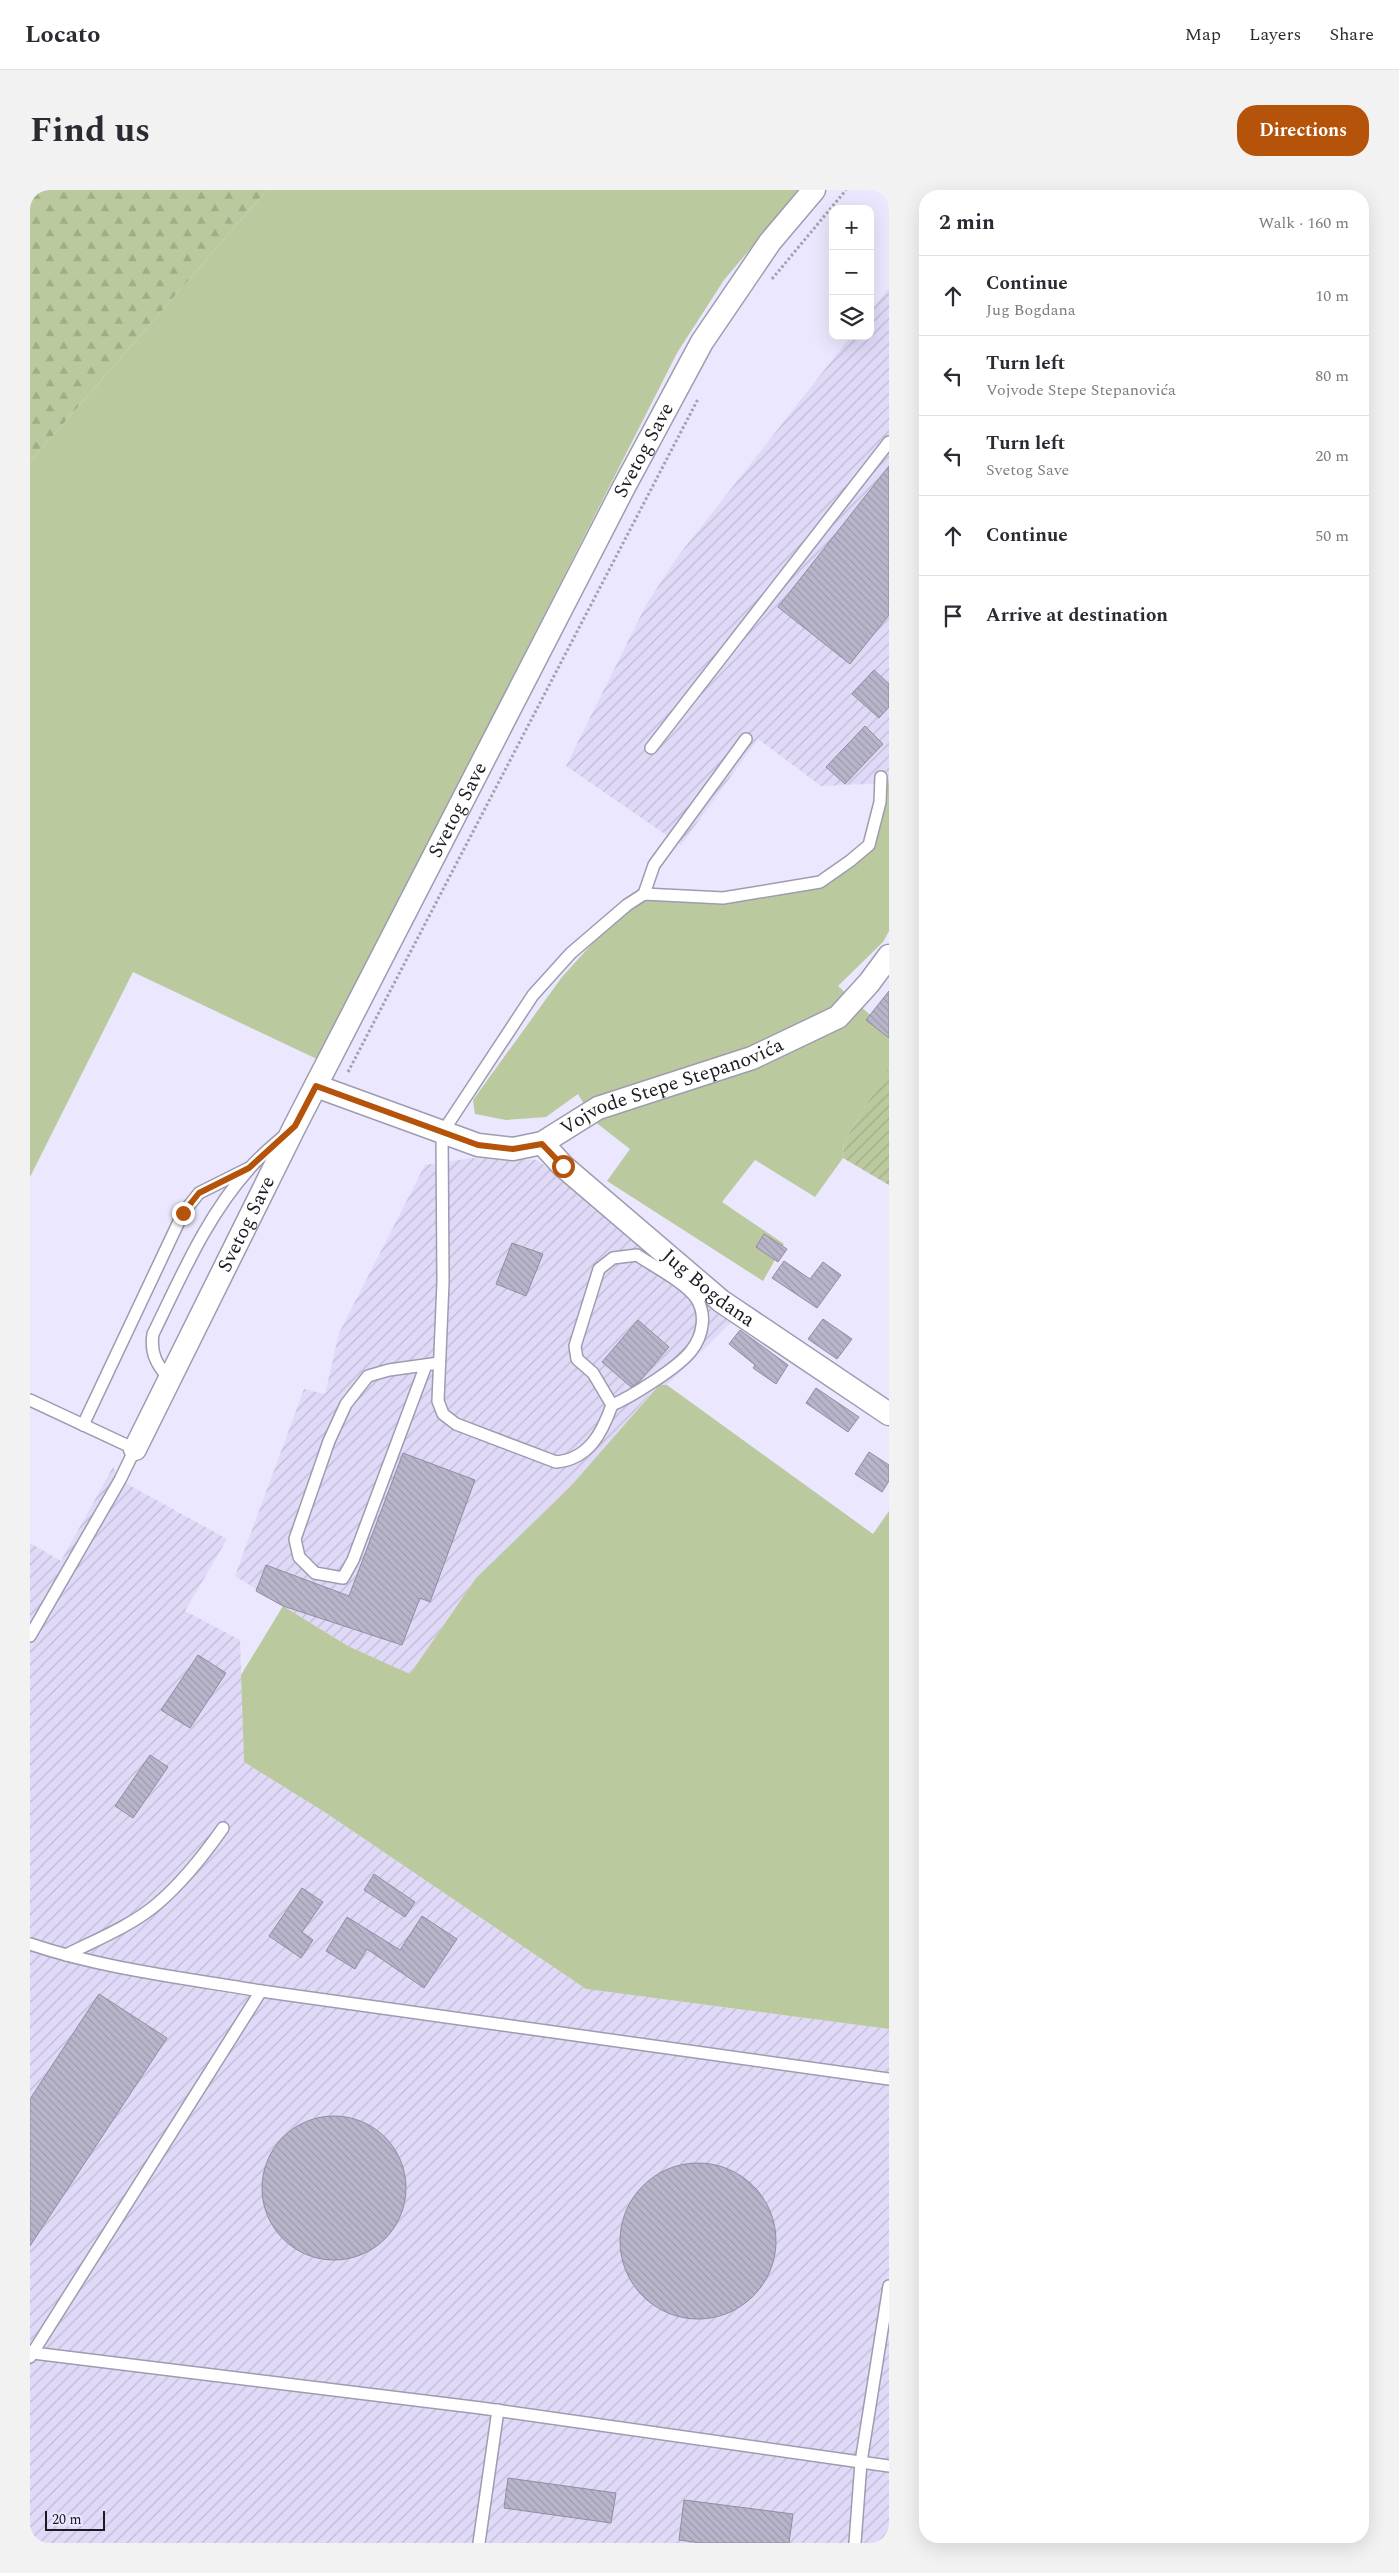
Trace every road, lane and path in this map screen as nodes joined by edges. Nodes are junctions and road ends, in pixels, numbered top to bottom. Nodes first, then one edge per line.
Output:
1 (814, 190) edge
2 (846, 190) edge
3 (769, 284) dead end
4 (700, 394) dead end
5 (889, 442) edge
6 (746, 739) dead end
7 (651, 748) dead end
8 (881, 777) dead end
9 (644, 894) junction
10 (889, 956) edge
11 (325, 1089) junction
12 (295, 1126) junction
13 (442, 1133) junction
14 (542, 1144) junction
15 (249, 1168) junction
16 (439, 1363) junction
17 (426, 1365) junction
18 (170, 1380) junction
19 (30, 1400) edge
20 (612, 1405) junction
21 (889, 1414) edge
22 (83, 1425) junction
23 (135, 1449) junction
24 (30, 1636) edge
25 (224, 1828) dead end
26 (30, 1944) edge
27 (66, 1955) junction
28 (261, 1991) junction
29 (889, 2078) edge
30 (889, 2286) edge
31 (32, 2355) edge
32 (498, 2410) junction
33 (861, 2462) junction
34 (889, 2466) edge
35 (479, 2543) edge
36 (855, 2543) edge

1 - 11 street, Svetog Save
2 - 3 path
4 - 11 path
5 - 7 lane
6 - 9 lane
8 - 9 lane
9 - 13 lane
10 - 14 street, Vojvode Stepe Stepanovića
11 - 12 street, Svetog Save
11 - 13 street, Vojvode Stepe Stepanovića
12 - 15 lane
12 - 18 street, Svetog Save
13 - 14 street, Vojvode Stepe Stepanovića
13 - 16 lane
14 - 21 street, Jug Bogdana
15 - 18 lane
15 - 22 lane
16 - 17 lane
16 - 20 lane
17 - 17 lane
18 - 23 street, Svetog Save
19 - 22 lane
20 - 20 lane
22 - 23 lane
23 - 24 lane
25 - 27 lane
26 - 27 lane
27 - 28 lane
28 - 29 lane
28 - 31 lane
30 - 33 lane
31 - 32 lane
32 - 33 lane
32 - 35 lane
33 - 34 lane
33 - 36 lane

